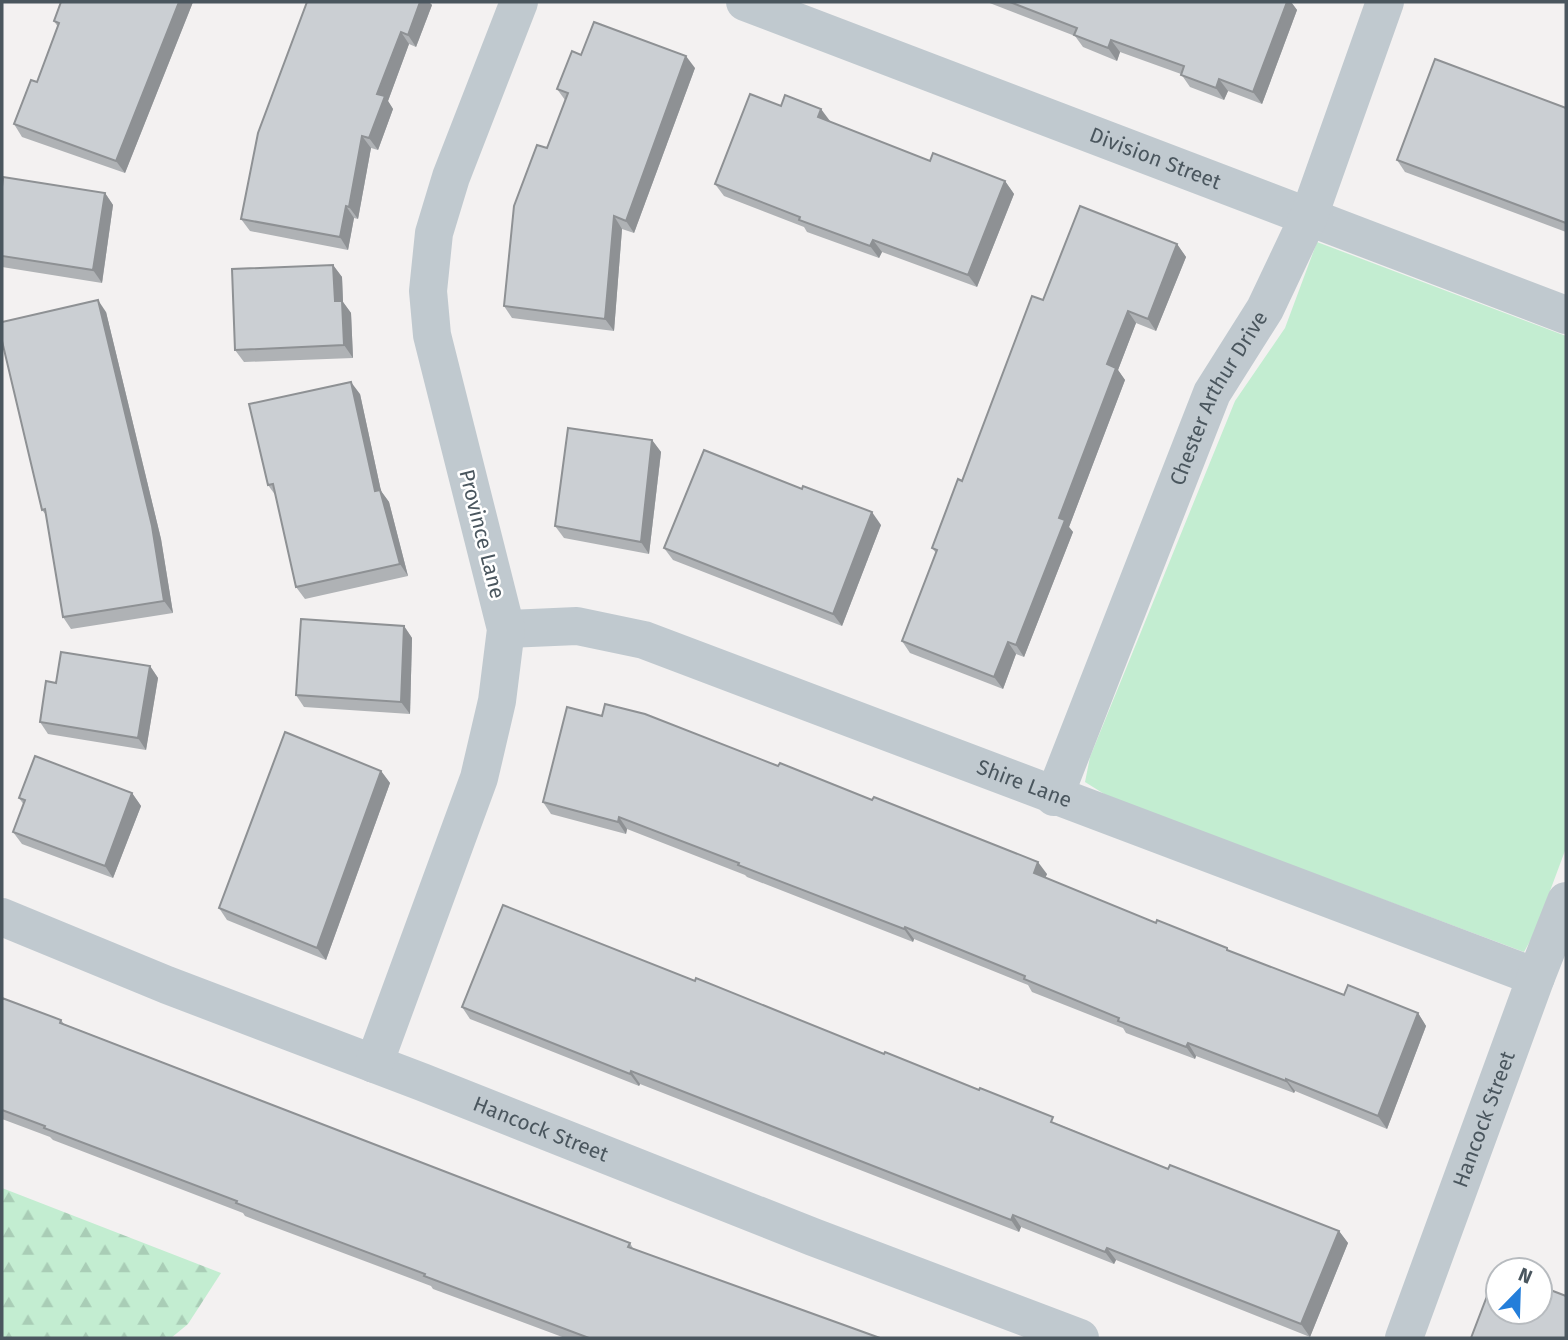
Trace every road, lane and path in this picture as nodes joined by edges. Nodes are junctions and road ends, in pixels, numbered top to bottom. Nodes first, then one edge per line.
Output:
1 (519, 2) edge
2 (745, 2) edge
3 (1385, 2) edge
4 (1309, 216) junction
5 (1566, 315) edge
6 (506, 629) junction
7 (1054, 797) junction
8 (1566, 901) edge
9 (2, 917) edge
10 (1536, 977) junction
11 (374, 1064) junction
12 (1080, 1338) edge
13 (1404, 1338) edge

1 - 6 street, Province Lane
2 - 4 street, Division Street
3 - 4 street, Chester Arthur Drive
4 - 5 street, Division Street
4 - 7 street, Chester Arthur Drive
6 - 7 street, Shire Lane
6 - 11 street, Province Lane
7 - 10 street, Shire Lane
8 - 10 street, Hancock Street
9 - 11 street, Hancock Street
10 - 13 street, Hancock Street
11 - 12 street, Hancock Street

